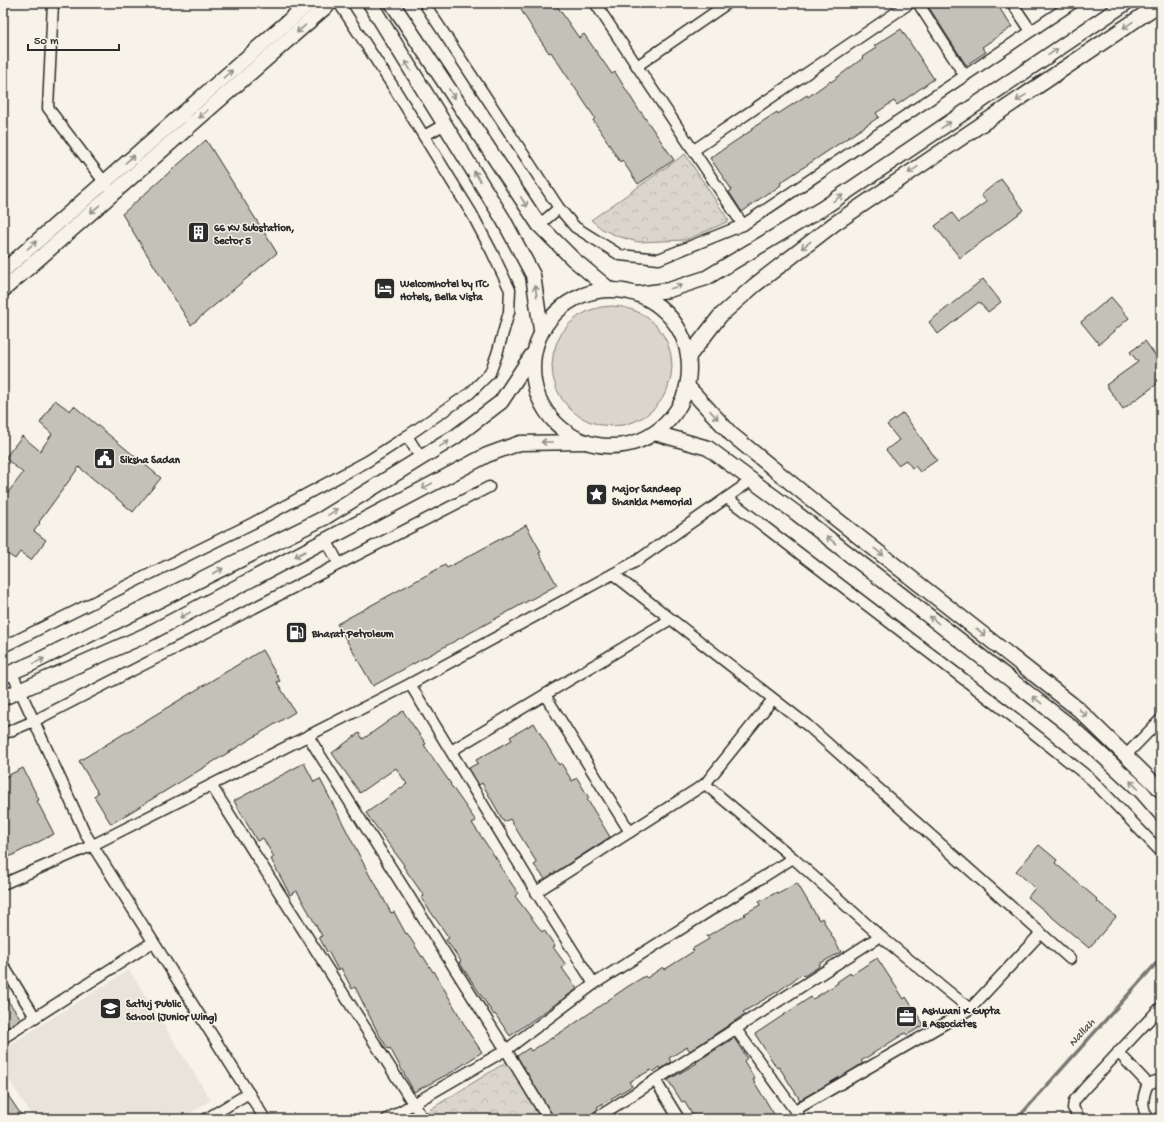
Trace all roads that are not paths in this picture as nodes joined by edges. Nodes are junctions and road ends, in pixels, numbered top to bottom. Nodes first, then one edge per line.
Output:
1 (53, 3) edge
2 (309, 3) edge
3 (330, 3) edge
4 (339, 3) edge
5 (370, 3) edge
6 (392, 3) edge
7 (424, 3) edge
8 (595, 3) edge
9 (728, 3) edge
10 (910, 3) edge
11 (918, 3) edge
12 (1012, 3) edge
13 (1073, 3) edge
14 (1126, 3) edge
15 (1161, 3) edge
16 (1031, 31) junction
17 (637, 66) junction
18 (965, 76) junction
19 (445, 124) junction
20 (424, 136) junction
21 (694, 150) junction
22 (104, 182) junction
23 (113, 194) junction
24 (558, 208) junction
25 (539, 225) junction
26 (743, 225) junction
27 (3, 271) edge
28 (609, 289) junction
29 (3, 290) edge
30 (637, 294) junction
31 (541, 330) junction
32 (532, 355) junction
33 (689, 356) junction
34 (688, 387) junction
35 (655, 433) junction
36 (407, 436) junction
37 (586, 442) junction
38 (421, 458) junction
39 (752, 480) junction
40 (489, 487) dead end
41 (727, 498) junction
42 (326, 540) junction
43 (339, 564) junction
44 (613, 574) junction
45 (671, 619) junction
46 (3, 647) edge
47 (8, 674) edge
48 (410, 684) junction
49 (20, 690) junction
50 (545, 695) junction
51 (3, 698) edge
52 (773, 699) junction
53 (1161, 719) edge
54 (34, 721) junction
55 (3, 734) edge
56 (308, 736) junction
57 (451, 751) junction
58 (1126, 755) junction
59 (705, 784) junction
60 (211, 785) junction
61 (1161, 790) edge
62 (1161, 814) edge
63 (630, 832) junction
64 (93, 845) junction
65 (1161, 852) edge
66 (793, 858) junction
67 (3, 884) edge
68 (536, 892) junction
69 (1040, 933) junction
70 (880, 936) junction
71 (154, 942) junction
72 (1070, 959) dead end
73 (3, 964) edge
74 (594, 984) junction
75 (1161, 1007) edge
76 (970, 1008) junction
77 (36, 1017) junction
78 (735, 1028) junction
79 (3, 1038) edge
80 (506, 1050) junction
81 (1118, 1052) junction
82 (655, 1080) junction
83 (1161, 1082) edge
84 (1148, 1084) junction
85 (249, 1093) junction
86 (413, 1104) junction
87 (795, 1110) junction
88 (206, 1119) edge
89 (265, 1119) edge
90 (387, 1119) edge
91 (423, 1119) edge
92 (548, 1119) edge
93 (595, 1119) edge
94 (680, 1119) edge
95 (801, 1119) edge
96 (1080, 1119) edge
97 (1148, 1119) edge

1 - 22 street
22 -> 2 street
3 -> 23 street
4 - 20 street
19 -> 5 street
6 -> 25 street
7 - 24 street
8 - 17 street
9 - 17 street
10 - 21 street
11 - 18 street
12 - 16 street
13 - 16 street
30 -> 14 street
15 -> 33 street
16 - 18 street
17 - 21 street
18 - 26 street
19 - 20 street
31 -> 19 street
20 - 36 street
21 - 26 street
22 - 23 street
27 -> 22 street
23 -> 29 street
24 - 25 street
24 - 26 street
25 - 28 street
28 - 30 street
28 - 31 street
30 - 33 street
31 - 32 street
32 - 37 street
38 -> 32 street
33 - 34 street
34 - 35 street
34 -> 58 street
35 - 37 street
35 - 39 street
36 - 38 street
36 - 46 street
37 -> 42 street
47 -> 38 street
39 - 41 street
62 -> 39 street
40 - 43 street
41 - 44 street
41 - 65 street
42 - 43 street
42 -> 49 street
43 - 54 street
44 - 45 street
44 - 48 street
45 - 50 street
45 - 52 street
47 - 49 street
48 - 56 street
48 - 57 street
49 - 51 street
49 - 54 street
50 - 57 street
50 - 63 street
52 - 59 street
52 - 69 street
53 - 58 street
54 - 55 street
54 - 64 street
56 - 60 street
56 - 80 street
57 - 68 street
58 - 61 street
59 - 63 street
59 - 66 street
60 - 64 street
60 - 86 street
63 - 68 street
64 - 67 street
64 - 71 street
66 - 70 street
66 - 74 street
68 - 74 street
69 - 72 street
69 - 76 street
70 - 76 street
70 - 78 street
71 - 77 street
71 - 85 street
73 - 77 street
74 - 80 street
75 - 81 street
76 - 87 street
77 - 79 street
78 - 82 street
78 - 87 street
80 - 86 street
80 - 92 street
81 - 84 street
81 - 96 street
82 - 93 street
82 - 94 street
83 - 84 street
84 - 97 street
85 - 88 street
85 - 89 street
86 - 90 street
86 - 91 street
87 - 95 street

